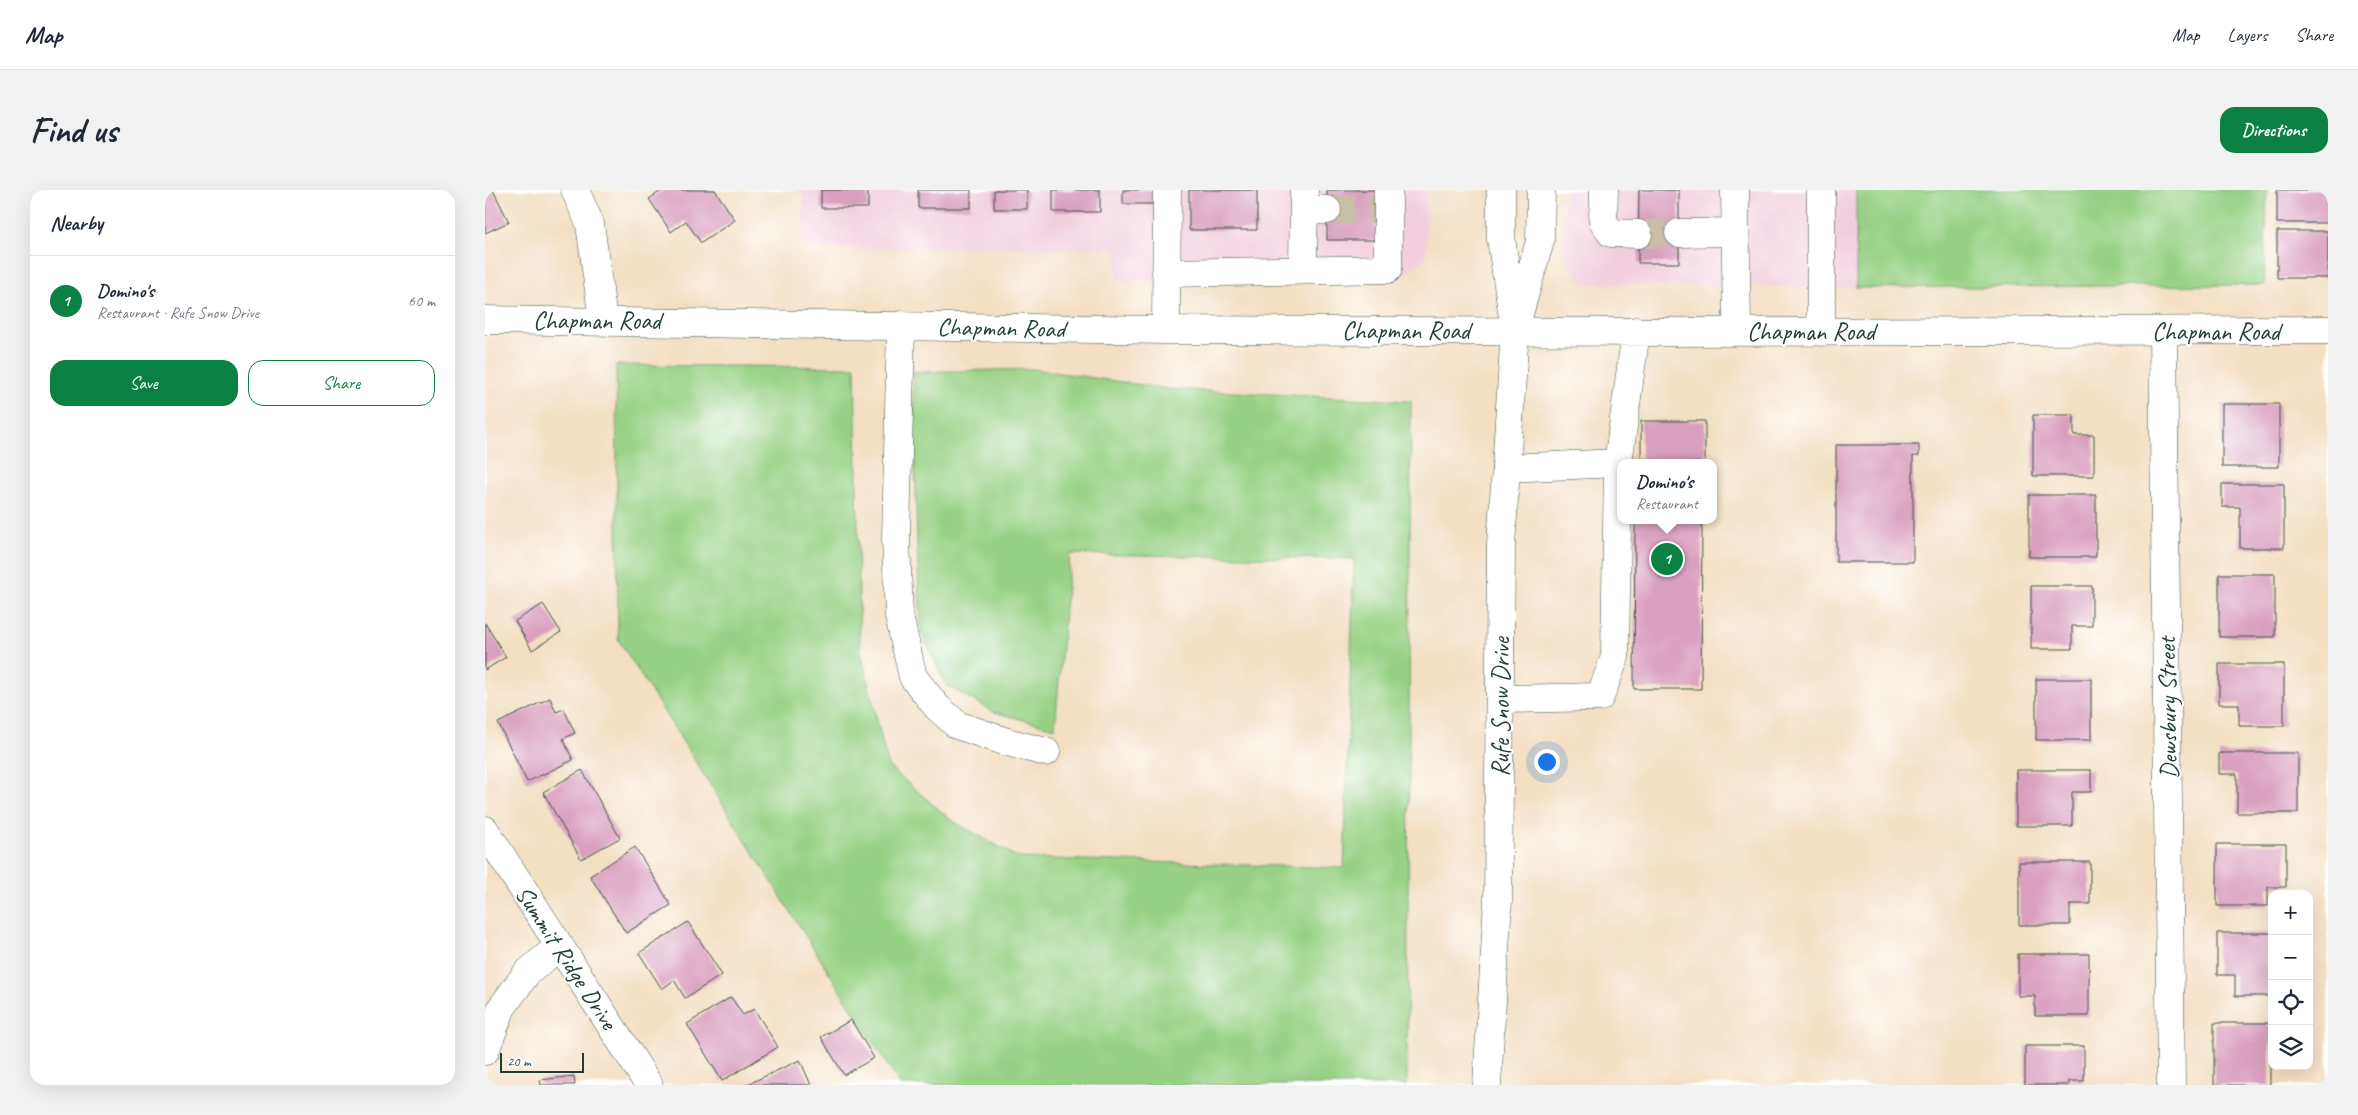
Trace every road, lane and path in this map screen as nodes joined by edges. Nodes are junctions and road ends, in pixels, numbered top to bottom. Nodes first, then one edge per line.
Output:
1 (575, 190) edge
2 (1167, 190) edge
3 (1501, 190) edge
4 (1541, 190) edge
5 (1604, 190) edge
6 (1735, 190) edge
7 (1821, 190) edge
8 (1384, 202) edge
9 (1311, 203) edge
10 (1735, 232) junction
11 (1679, 233) tunnel mouth
12 (1638, 234) tunnel mouth
13 (1303, 269) junction
14 (1166, 273) junction
15 (485, 320) edge
16 (603, 320) junction
17 (901, 325) junction
18 (1165, 330) junction
19 (1515, 330) junction
20 (2328, 330) edge
21 (1635, 331) junction
22 (1737, 331) junction
23 (2163, 331) junction
24 (1821, 332) junction
25 (1619, 459) edge
26 (1617, 463) edge
27 (1506, 468) junction
28 (1617, 524) edge
29 (1501, 699) junction
30 (1046, 752) dead end
31 (485, 830) edge
32 (559, 946) junction
33 (485, 1051) edge
34 (649, 1085) edge
35 (1487, 1085) edge
36 (2171, 1085) edge

1 - 16 street
2 - 14 street
3 - 19 street, Rufe Snow Drive
4 - 19 street, Rufe Snow Drive
5 - 12 street
6 - 10 street
7 - 24 street
8 - 13 street
9 - 13 street
10 - 11 street
10 - 22 street
13 - 14 street
14 - 18 street
15 - 16 street, Chapman Road
16 - 17 street, Chapman Road
17 - 18 street, Chapman Road
17 - 30 street
18 - 19 street, Chapman Road
19 - 21 street, Chapman Road
19 - 27 street, Rufe Snow Drive
20 - 23 street, Chapman Road
21 - 22 street, Chapman Road
21 - 25 street
22 - 24 street, Chapman Road
23 - 24 street, Chapman Road
23 - 36 street, Dewsbury Street
26 - 27 street
27 - 29 street, Rufe Snow Drive
28 - 29 street
29 - 35 street, Rufe Snow Drive
31 - 32 street, Summit Ridge Drive
32 - 33 street
32 - 34 street, Summit Ridge Drive

